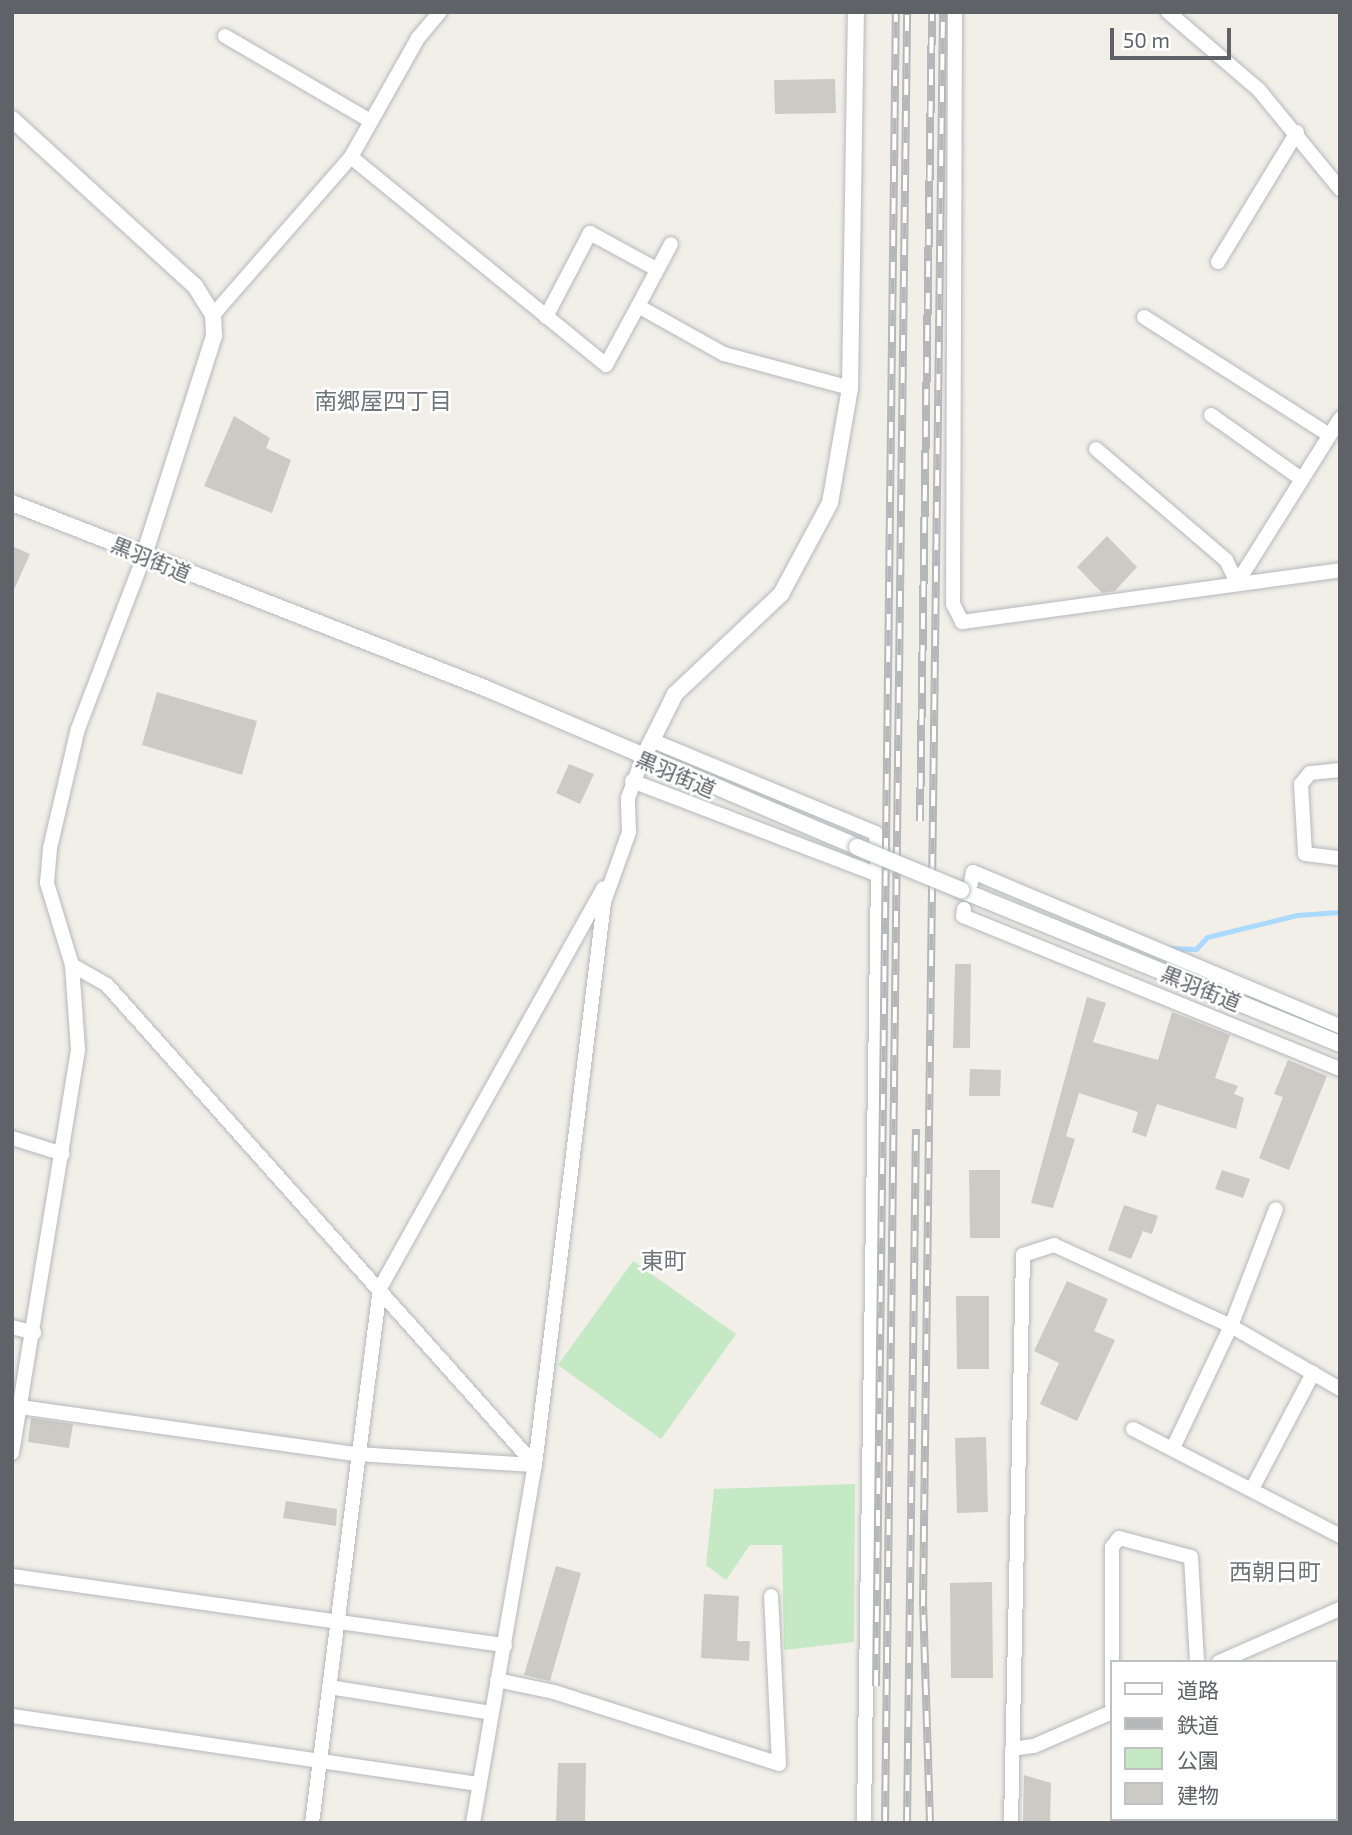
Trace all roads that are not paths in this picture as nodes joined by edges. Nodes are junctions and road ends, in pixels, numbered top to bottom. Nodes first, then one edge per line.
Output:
1 (440, 12) edge
2 (856, 12) edge
3 (955, 12) edge
4 (1168, 12) edge
5 (225, 36) dead end
6 (12, 119) edge
7 (369, 120) junction
8 (1297, 132) junction
9 (351, 157) junction
10 (1340, 189) edge
11 (671, 244) dead end
12 (1218, 262) dead end
13 (656, 269) junction
14 (638, 306) junction
15 (213, 315) junction
16 (546, 317) junction
17 (1144, 317) dead end
18 (850, 388) junction
19 (1212, 415) dead end
20 (1340, 419) edge
21 (1328, 434) junction
22 (1096, 449) dead end
23 (1300, 478) junction
24 (12, 503) edge
25 (144, 556) junction
26 (1340, 570) edge
27 (1237, 583) junction
28 (651, 740) junction
29 (642, 760) junction
30 (1340, 770) edge
31 (632, 781) junction
32 (1340, 858) edge
33 (878, 875) junction
34 (607, 884) junction
35 (966, 886) junction
36 (964, 909) dead end
37 (72, 965) junction
38 (1340, 1026) edge
39 (1340, 1045) edge
40 (1340, 1069) edge
41 (12, 1138) edge
42 (63, 1154) junction
43 (1276, 1209) dead end
44 (380, 1288) junction
45 (1231, 1326) junction
46 (12, 1327) edge
47 (34, 1334) junction
48 (1313, 1373) junction
49 (1340, 1389) edge
50 (20, 1407) junction
51 (1133, 1429) dead end
52 (1173, 1448) junction
53 (12, 1453) edge
54 (355, 1454) junction
55 (535, 1465) junction
56 (1253, 1487) junction
57 (1340, 1536) edge
58 (12, 1576) edge
59 (771, 1596) dead end
60 (1340, 1609) edge
61 (339, 1621) junction
62 (505, 1645) junction
63 (1112, 1660) edge
64 (1197, 1660) edge
65 (1224, 1660) edge
66 (497, 1680) junction
67 (329, 1688) junction
68 (491, 1713) junction
69 (1110, 1713) edge
70 (12, 1716) edge
71 (1012, 1749) junction
72 (319, 1759) junction
73 (480, 1784) junction
74 (312, 1823) edge
75 (473, 1823) edge
76 (864, 1823) edge
77 (1011, 1823) edge

1 - 7 street
2 - 18 street
3 - 27 street
4 - 8 street
5 - 7 street
6 - 15 street
7 - 9 street
8 - 10 street
8 - 12 street
9 - 15 street
9 - 16 street
11 - 13 street
13 - 14 street
13 - 16 street
14 - 16 street
14 - 18 street
15 - 25 street
17 - 21 street
18 - 28 street
19 - 23 street
20 - 21 street
21 - 23 street
22 - 27 street
23 - 27 street
24 - 25 street, 黒羽街道
25 - 29 street, 黒羽街道
25 - 37 street
26 - 27 street
28 - 29 street
28 - 33 street
29 - 31 street
29 - 35 street, 黒羽街道, bridge
30 - 32 street
31 - 33 street
31 - 34 street
33 - 76 street
34 - 44 street
34 - 55 street
35 - 38 street
35 - 39 street, 黒羽街道
36 - 40 street
37 - 42 street
37 - 44 street
41 - 42 street
42 - 47 street
43 - 45 street
44 - 54 street
44 - 55 street
45 - 48 street
45 - 52 street
45 - 71 street
46 - 47 street
47 - 50 street
48 - 49 street
48 - 56 street
50 - 53 street
50 - 54 street
51 - 52 street
52 - 56 street
54 - 55 street
54 - 61 street
55 - 62 street
56 - 57 street
58 - 61 street
59 - 66 street
60 - 65 street
61 - 62 street
61 - 67 street
62 - 66 street
63 - 64 street
66 - 68 street
67 - 68 street
67 - 72 street
68 - 73 street
69 - 71 street
70 - 72 street
71 - 77 street
72 - 73 street
72 - 74 street
73 - 75 street

